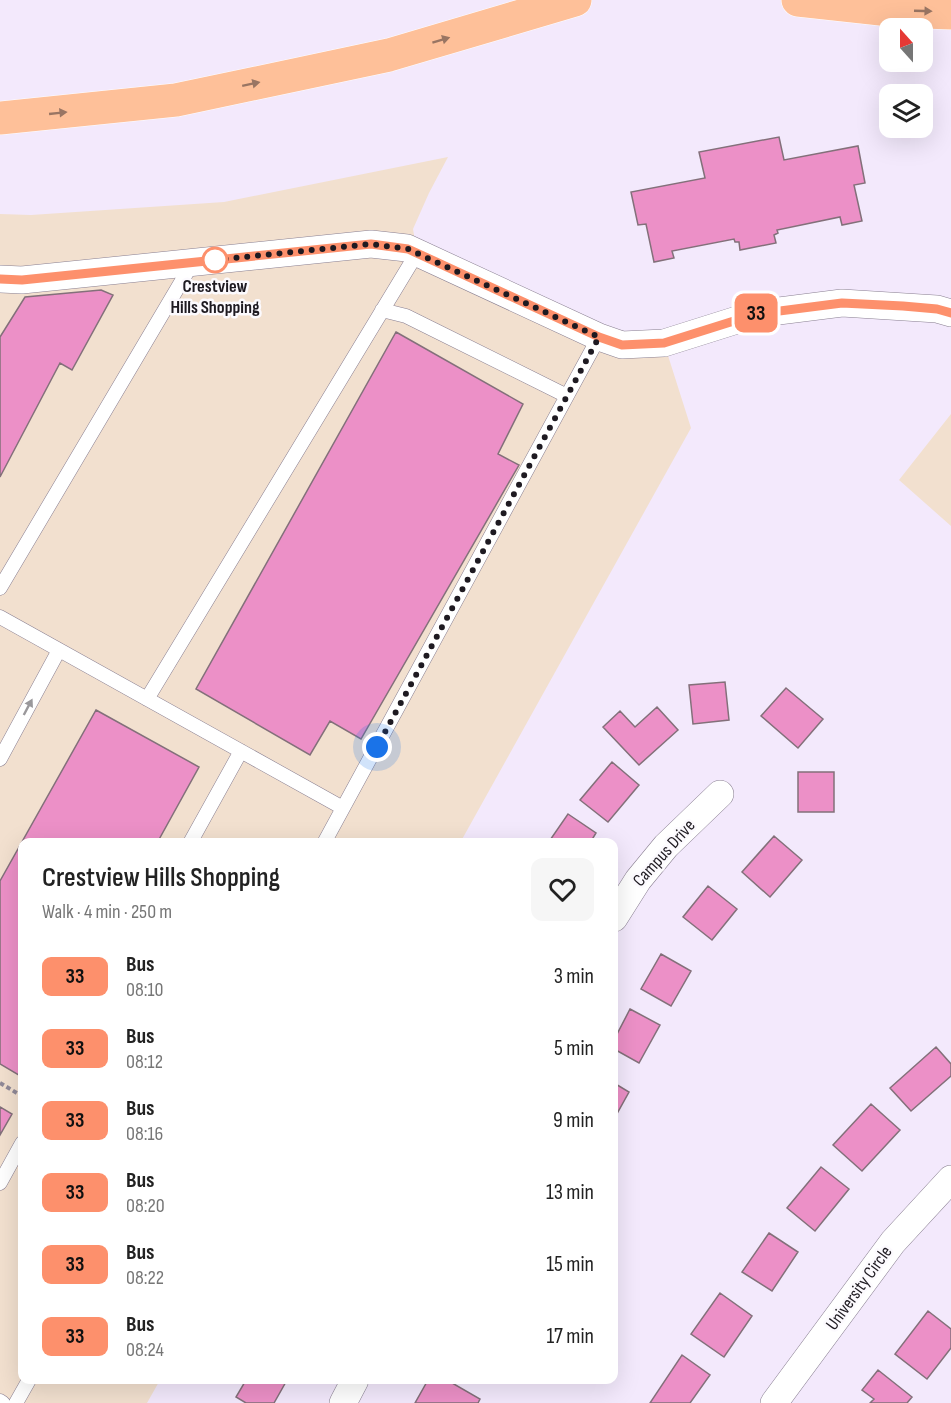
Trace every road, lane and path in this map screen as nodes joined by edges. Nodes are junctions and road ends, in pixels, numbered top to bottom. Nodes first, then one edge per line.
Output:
1 (575, 0) edge
2 (800, 1) edge
3 (951, 13) edge
4 (0, 118) edge
5 (417, 253) junction
6 (193, 262) junction
7 (0, 279) edge
8 (382, 310) junction
9 (951, 313) edge
10 (599, 337) junction
11 (567, 396) junction
12 (0, 588) edge
13 (0, 617) edge
14 (59, 650) junction
15 (147, 699) junction
16 (241, 751) junction
17 (0, 759) edge
18 (720, 794) dead end
19 (343, 808) junction
20 (193, 838) edge
21 (327, 838) edge
22 (618, 912) edge
23 (0, 1083) edge
24 (18, 1094) edge
25 (18, 1150) edge
26 (951, 1179) edge
27 (0, 1183) edge
28 (27, 1384) edge
29 (353, 1384) edge
30 (16, 1403) edge
31 (343, 1403) edge
32 (774, 1403) edge

4 -> 1 highway
2 -> 3 highway
5 - 6 street
5 - 8 lane
5 - 10 street
6 - 7 street
6 - 12 lane
8 - 11 lane
8 - 15 lane
9 - 10 street
10 - 11 lane
11 - 19 lane
13 - 14 lane
14 - 15 lane
17 -> 14 lane
15 - 16 lane
16 - 19 lane
16 - 20 lane
18 - 22 street, Campus Drive
19 - 21 lane
23 - 24 path
25 - 27 lane
26 - 32 street, University Circle
28 - 30 lane
29 - 31 street

